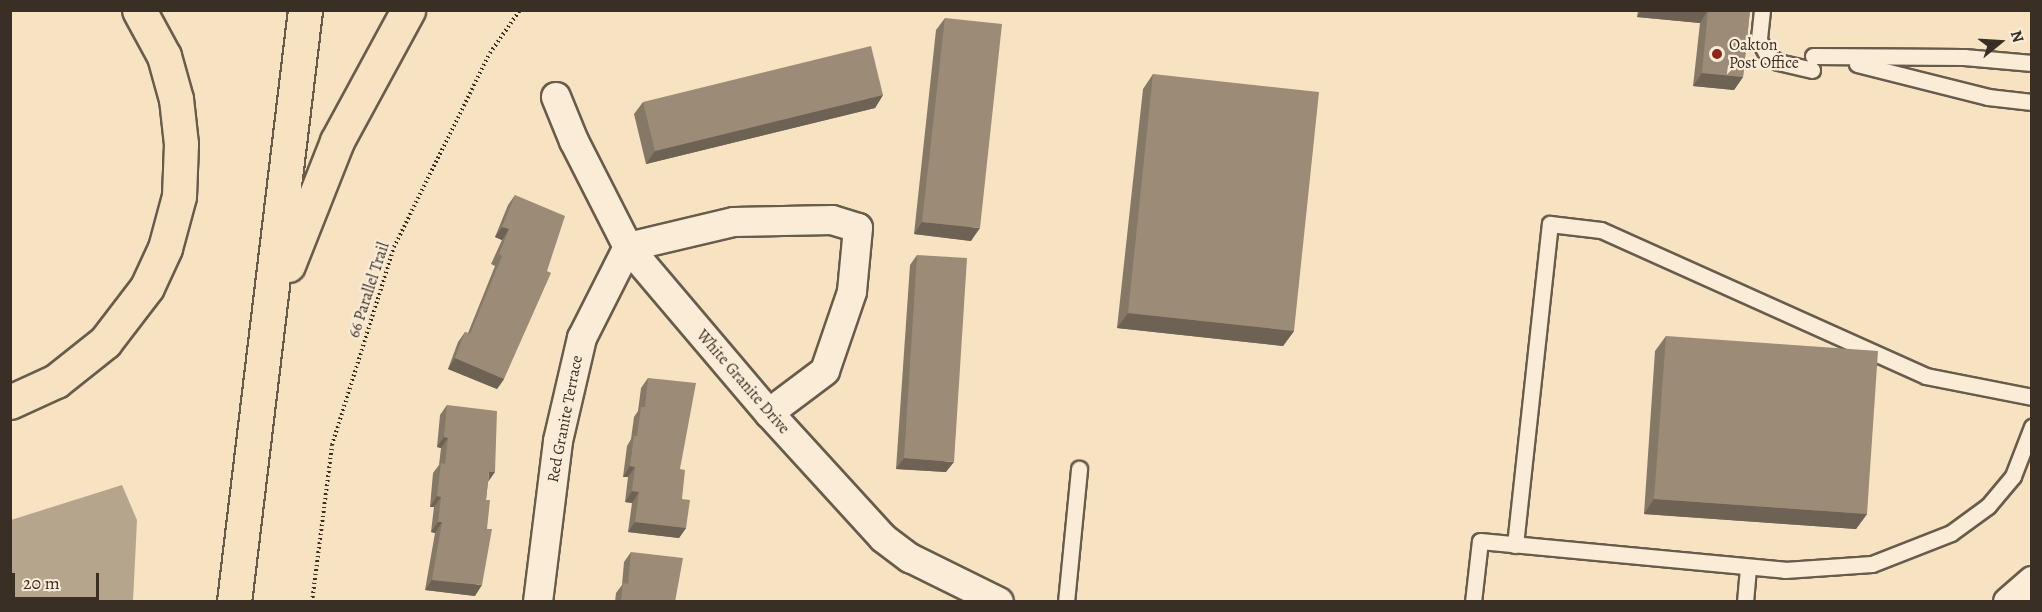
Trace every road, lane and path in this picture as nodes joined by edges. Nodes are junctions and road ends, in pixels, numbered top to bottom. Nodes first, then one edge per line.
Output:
1 (139, 10) edge
2 (305, 10) edge
3 (408, 10) edge
4 (520, 10) edge
5 (1762, 10) edge
6 (1834, 58) junction
7 (2031, 63) edge
8 (556, 97) dead end
9 (2031, 102) edge
10 (628, 247) junction
11 (264, 338) junction
12 (2031, 397) edge
13 (10, 402) edge
14 (769, 413) junction
15 (2031, 427) edge
16 (1079, 469) dead end
17 (1515, 545) junction
18 (1748, 567) junction
19 (2031, 581) edge
20 (958, 593) edge
21 (234, 602) edge
22 (312, 602) edge
23 (537, 602) edge
24 (999, 602) edge
25 (1066, 602) edge
26 (1473, 602) edge
27 (1744, 602) edge
28 (2008, 602) edge

1 - 13 highway
2 - 11 highway
3 - 11 highway
4 - 22 path, 66 Parallel Trail
5 - 6 lane
6 - 7 lane
6 - 9 lane
8 - 10 street, White Granite Drive
10 - 14 street, White Granite Drive
10 - 14 street
10 - 23 street, Red Granite Terrace
11 - 21 highway
12 - 17 lane
14 - 20 street, White Granite Drive
15 - 18 lane
16 - 25 lane
17 - 18 lane
17 - 26 lane
18 - 27 lane
19 - 28 street
20 - 24 street, White Granite Drive

